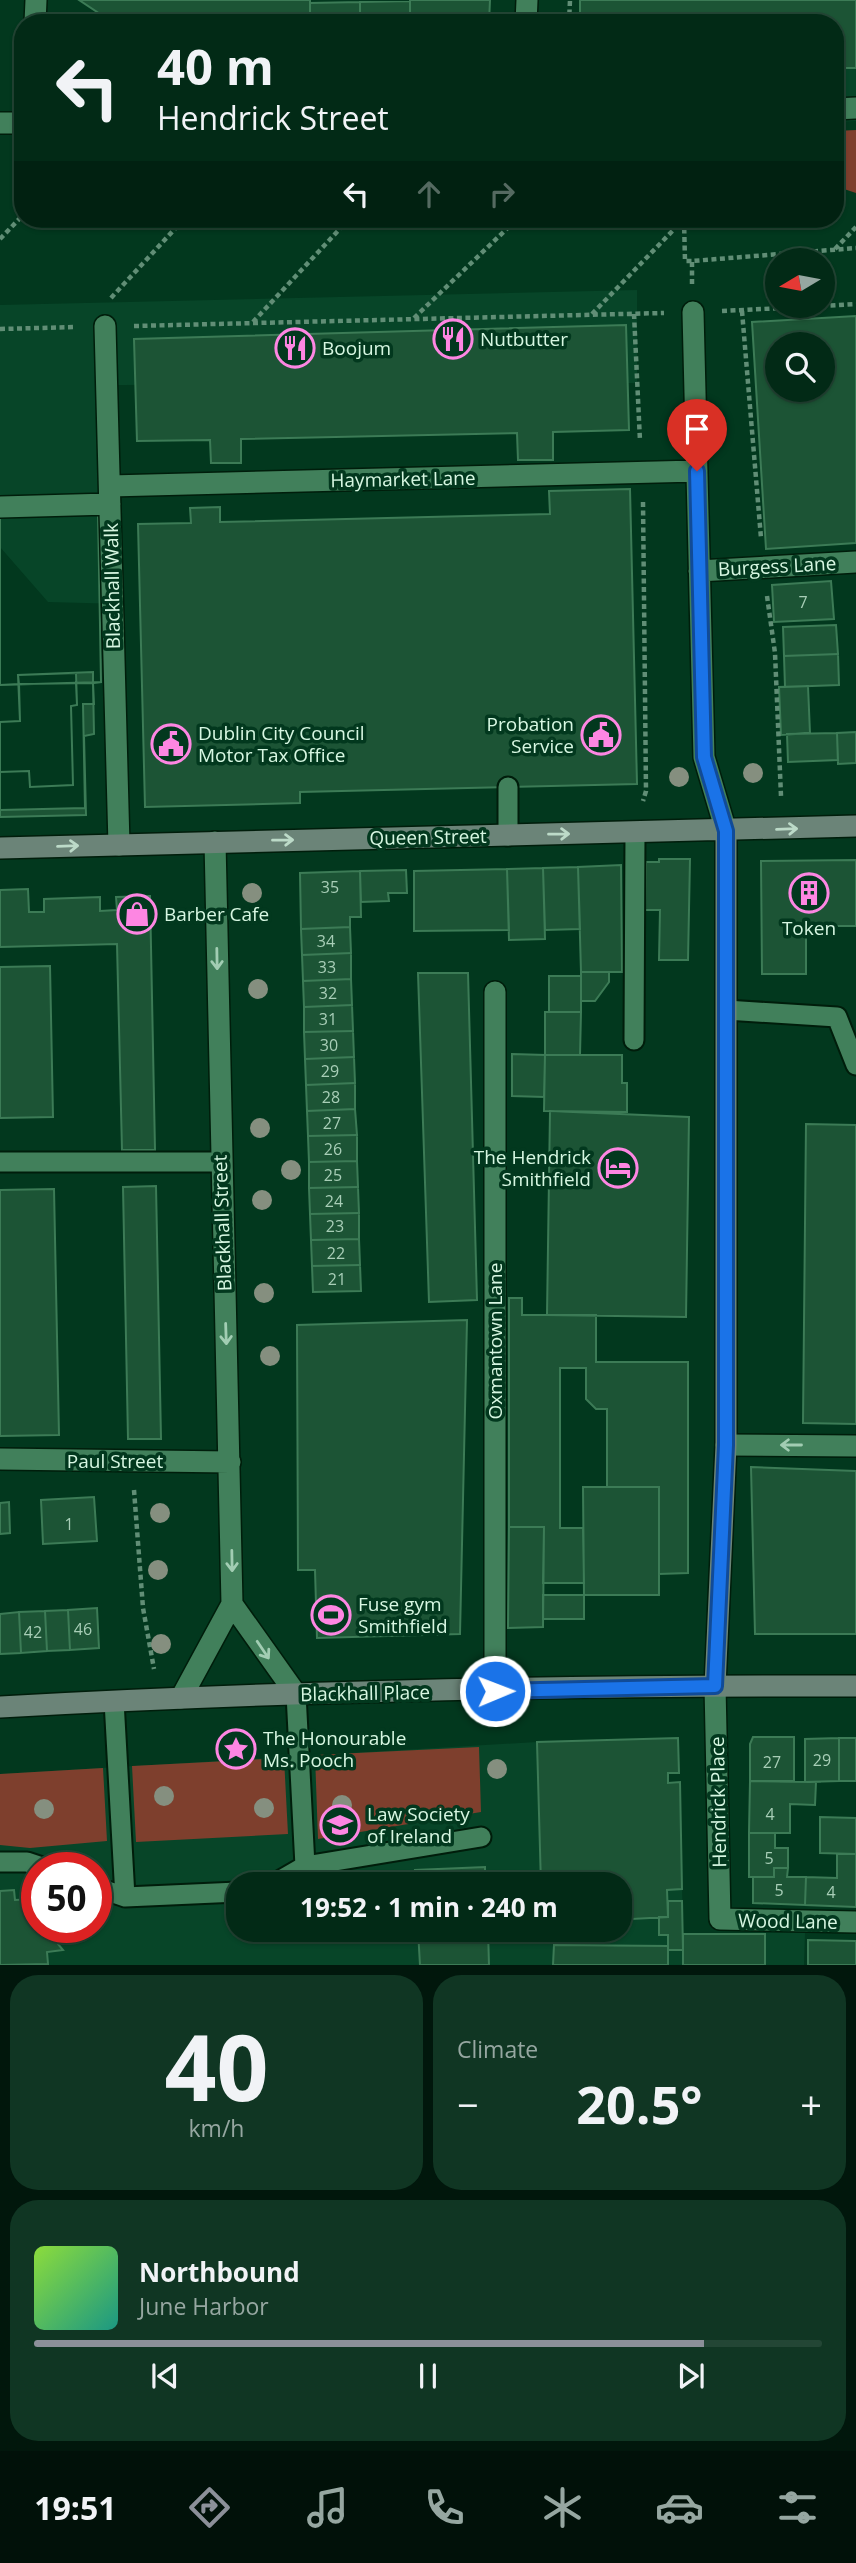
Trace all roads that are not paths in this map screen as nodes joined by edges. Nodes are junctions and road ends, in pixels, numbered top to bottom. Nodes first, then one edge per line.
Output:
1 (693, 313) road end
2 (94, 327) road end
3 (697, 471) junction
4 (110, 495) junction
5 (0, 507) edge
6 (856, 562) edge
7 (699, 571) junction
8 (508, 787) dead end
9 (856, 826) edge
10 (726, 831) junction
11 (635, 833) junction
12 (508, 835) junction
13 (215, 842) junction
14 (119, 845) junction
15 (0, 848) edge
16 (495, 992) dead end
17 (726, 1010) junction
18 (634, 1040) dead end
19 (856, 1065) edge
20 (0, 1161) edge
21 (220, 1162) junction
22 (726, 1445) junction
23 (856, 1446) edge
24 (0, 1459) edge
25 (229, 1462) junction
26 (232, 1604) junction
27 (715, 1686) junction
28 (856, 1686) edge
29 (495, 1691) junction
30 (296, 1694) junction
31 (181, 1698) junction
32 (114, 1701) junction
33 (0, 1707) edge
34 (481, 1837) dead end
35 (0, 1862) edge
36 (21, 1862) edge
37 (305, 1866) junction
38 (295, 1872) edge
39 (112, 1893) edge
40 (226, 1893) edge
41 (125, 1897) junction
42 (720, 1919) joint
43 (856, 1922) edge

1 - 3 street
2 - 4 street, Blackhall Walk
3 - 4 street, Haymarket Lane
3 - 7 street
4 - 5 street, Haymarket Lane
4 - 14 street, Blackhall Walk
6 - 7 street, Burgess Lane
7 - 10 street
8 - 12 lane
10 -> 9 main road, Queen Street
10 - 11 main road, Queen Street
10 - 17 main road
12 -> 11 main road, Queen Street
11 - 18 lane
13 -> 12 main road, Queen Street
13 - 14 main road, Queen Street
13 -> 21 street, Blackhall Street
15 -> 14 main road, Queen Street
16 - 29 street, Oxmantown Lane
17 - 19 lane
17 - 22 main road
20 - 21 lane
21 -> 25 street, Blackhall Street
23 -> 22 street
22 - 27 main road
24 - 25 street, Paul Street
25 -> 26 street, Blackhall Street
26 -> 30 street
26 - 31 street, Blackhall Street
27 - 28 main road, Blackhall Place
27 - 29 main road, Blackhall Place
27 - 42 street, Hendrick Place
29 - 30 main road, Blackhall Place
30 - 31 main road, Blackhall Place
30 - 37 lane
31 - 32 main road, Blackhall Place
32 - 33 main road, Blackhall Place
32 - 41 lane
34 - 37 lane
35 - 36 lane
37 - 38 lane
39 - 41 lane
40 - 41 lane
42 - 43 street, Wood Lane

